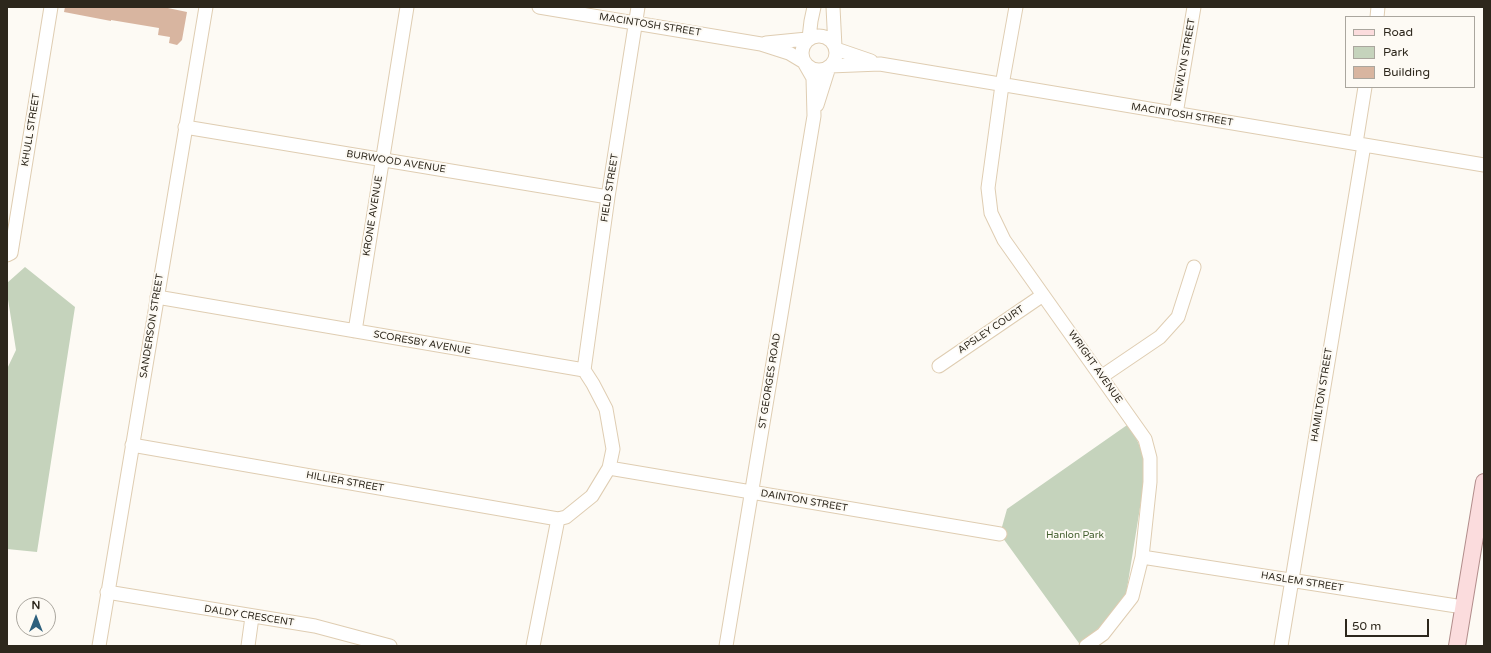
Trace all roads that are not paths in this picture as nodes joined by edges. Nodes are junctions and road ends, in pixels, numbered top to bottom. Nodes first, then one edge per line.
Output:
1 (51, 7) edge
2 (206, 7) edge
3 (407, 7) edge
4 (539, 7) edge
5 (638, 7) edge
6 (814, 7) edge
7 (833, 7) edge
8 (1016, 7) edge
9 (1194, 7) edge
10 (636, 23) junction
11 (808, 39) junction
12 (761, 44) junction
13 (836, 48) junction
14 (805, 63) junction
15 (880, 64) junction
16 (829, 66) junction
17 (1002, 85) junction
18 (1365, 88) edge
19 (1176, 114) junction
20 (814, 116) junction
21 (185, 127) junction
22 (1360, 144) junction
23 (382, 160) junction
24 (1484, 165) edge
25 (608, 197) junction
26 (9, 254) edge
27 (1194, 267) dead end
28 (1043, 295) junction
29 (157, 297) junction
30 (355, 331) junction
31 (939, 366) dead end
32 (584, 370) junction
33 (1101, 377) junction
34 (132, 445) junction
35 (609, 468) junction
36 (1484, 482) edge
37 (752, 492) junction
38 (558, 519) junction
39 (1000, 534) dead end
40 (1142, 557) junction
41 (1292, 580) junction
42 (107, 592) junction
43 (1463, 607) junction
44 (252, 617) junction
45 (98, 646) edge
46 (248, 646) edge
47 (390, 646) edge
48 (533, 646) edge
49 (726, 646) edge
50 (1086, 646) edge
51 (1281, 646) edge
52 (1457, 646) edge

1 - 26 street, KHULL STREET
2 - 21 street, SANDERSON STREET
3 - 23 street, KRONE AVENUE
4 - 10 street, MACINTOSH STREET
5 - 10 street, FIELD STREET
6 - 11 street
7 - 13 street
8 - 17 street, WRIGHT AVENUE
9 - 19 street, NEWLYN STREET
10 - 12 street, MACINTOSH STREET
10 - 25 street, FIELD STREET
11 - 12 street, MACINTOSH STREET
11 - 13 street
11 - 14 street
12 - 14 street, MACINTOSH STREET
13 - 15 street, MACINTOSH STREET
13 - 16 street
14 - 16 street
14 - 20 street, ST GEORGES ROAD
15 - 16 street, MACINTOSH STREET
15 - 17 street, MACINTOSH STREET
16 - 20 street, ST GEORGES ROAD
17 - 19 street, MACINTOSH STREET
17 - 28 street, WRIGHT AVENUE
18 - 22 street, HAMILTON STREET
19 - 22 street, MACINTOSH STREET
20 - 37 street, ST GEORGES ROAD
21 - 23 street, BURWOOD AVENUE
21 - 29 street, SANDERSON STREET
22 - 24 street, MACINTOSH STREET
22 - 41 street, HAMILTON STREET
23 - 25 street, BURWOOD AVENUE
23 - 30 street, KRONE AVENUE
25 - 32 street, FIELD STREET
27 - 33 street
28 - 31 street, APSLEY COURT
28 - 33 street, WRIGHT AVENUE
29 - 30 street, SCORESBY AVENUE
29 - 34 street, SANDERSON STREET
30 - 32 street, SCORESBY AVENUE
32 - 35 street
33 - 40 street, WRIGHT AVENUE
34 - 38 street, HILLIER STREET
34 - 42 street, SANDERSON STREET
35 - 37 street, DAINTON STREET
35 - 38 street
36 - 43 main road
37 - 39 street, DAINTON STREET
37 - 49 street, ST GEORGES ROAD
38 - 48 street
40 - 41 street, HASLEM STREET
40 - 50 street, WRIGHT AVENUE
41 - 43 street, HASLEM STREET
41 - 51 street, HAMILTON STREET
42 - 44 street, DALDY CRESCENT
42 - 45 street, SANDERSON STREET
43 - 52 main road
44 - 46 street
44 - 47 street, DALDY CRESCENT

